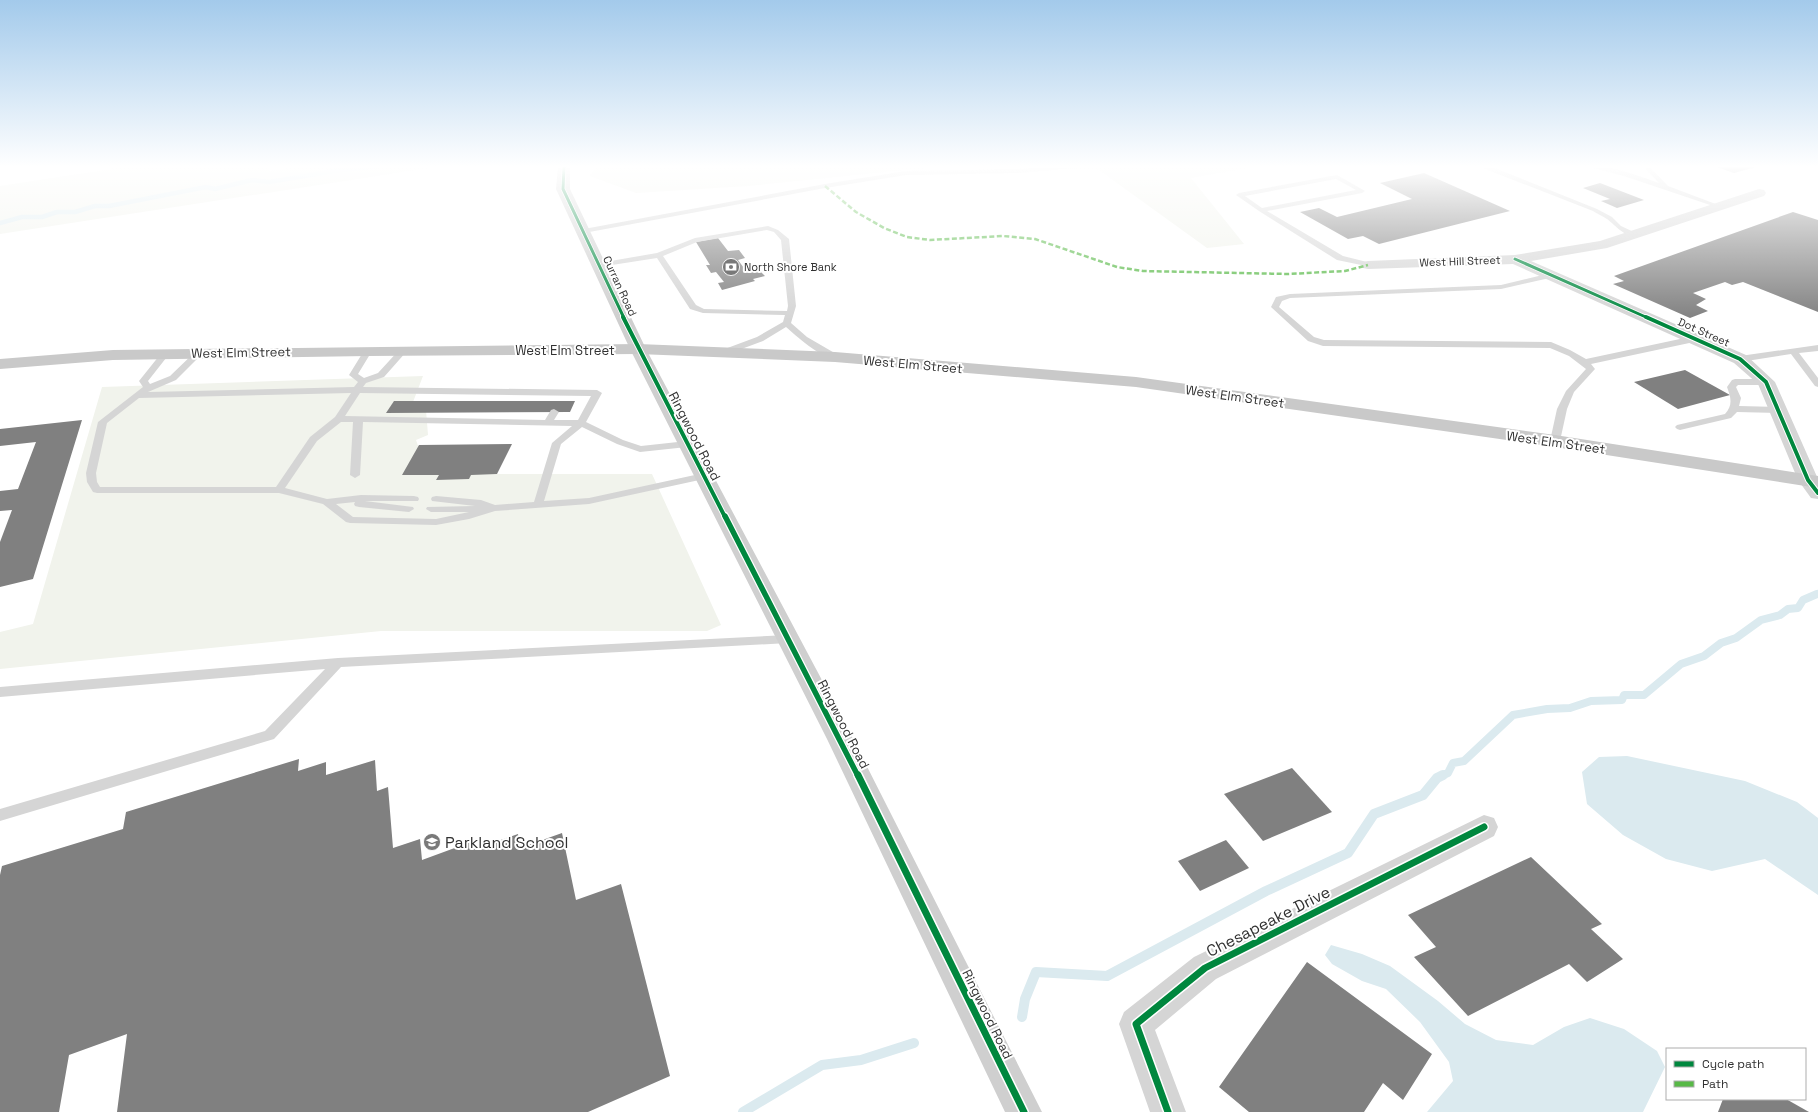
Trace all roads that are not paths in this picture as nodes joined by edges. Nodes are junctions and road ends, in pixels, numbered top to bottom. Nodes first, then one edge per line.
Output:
1 (577, 217) edge
2 (660, 217) edge
3 (1272, 217) edge
4 (1608, 217) edge
5 (1685, 217) edge
6 (584, 231) junction
7 (1634, 234) junction
8 (660, 254) junction
9 (1515, 259) junction
10 (599, 265) junction
11 (1368, 265) joint
12 (1551, 275) junction
13 (790, 313) junction
14 (787, 323) junction
15 (1694, 339) junction
16 (1818, 348) edge
17 (638, 349) junction
18 (368, 351) junction
19 (403, 351) junction
20 (200, 352) junction
21 (725, 352) junction
22 (1794, 352) junction
23 (166, 353) junction
24 (835, 357) junction
25 (1740, 359) junction
26 (1586, 362) junction
27 (0, 364) edge
28 (363, 380) junction
29 (1766, 382) junction
30 (1818, 384) edge
31 (148, 388) junction
32 (358, 390) junction
33 (420, 391) junction
34 (440, 391) junction
35 (460, 392) junction
36 (481, 392) junction
37 (498, 392) junction
38 (137, 395) junction
39 (415, 401) dead end
40 (435, 401) dead end
41 (455, 401) dead end
42 (476, 401) dead end
43 (494, 401) dead end
44 (1734, 409) junction
45 (1779, 410) junction
46 (470, 412) dead end
47 (488, 412) dead end
48 (511, 412) dead end
49 (532, 412) dead end
50 (554, 412) dead end
51 (339, 419) junction
52 (358, 420) junction
53 (466, 421) junction
54 (483, 422) junction
55 (507, 422) junction
56 (527, 422) junction
57 (548, 423) junction
58 (581, 423) junction
59 (1680, 427) dead end
60 (1555, 442) junction
61 (687, 444) junction
62 (355, 475) dead end
63 (704, 476) junction
64 (1815, 485) edge
65 (279, 490) junction
66 (414, 499) dead end
67 (436, 499) dead end
68 (327, 502) junction
69 (538, 505) junction
70 (409, 508) dead end
71 (494, 508) junction
72 (431, 509) dead end
73 (788, 639) junction
74 (338, 663) junction
75 (0, 692) edge
76 (0, 815) edge
77 (1484, 827) dead end
78 (1024, 1112) edge
79 (1168, 1112) edge

1 - 6 street, Curran Road
2 - 6 lane
3 - 11 lane
4 - 7 lane
5 - 7 street, West Hill Street
6 - 10 street, Curran Road
7 - 9 street, West Hill Street
8 - 10 lane
8 - 13 lane
8 - 13 lane
9 - 11 street, West Hill Street
9 - 12 street, Dot Street
10 - 17 street, Curran Road
12 - 15 street, Dot Street
12 - 26 lane
13 - 14 lane
14 - 21 lane
14 - 24 lane
15 - 25 street, Dot Street
15 - 26 lane
16 - 22 lane
17 - 19 main road, West Elm Street
17 - 21 main road, West Elm Street
17 - 61 street, Ringwood Road
18 - 19 main road, West Elm Street
18 - 20 main road, West Elm Street
18 - 28 lane
19 - 28 lane
20 - 23 main road, West Elm Street
20 - 31 lane
21 - 24 main road, West Elm Street
22 - 25 lane
22 - 30 lane
23 - 27 main road, West Elm Street
23 - 31 lane
24 - 60 main road, West Elm Street
25 - 29 street, Dot Street
26 - 60 lane
28 - 32 lane
29 - 44 lane
29 - 45 street, Dot Street
31 - 38 lane
32 - 33 lane
32 - 38 lane
32 - 51 lane
33 - 34 lane
33 - 39 lane
34 - 35 lane
34 - 40 lane
35 - 36 lane
35 - 41 lane
36 - 37 lane
36 - 42 lane
37 - 43 lane
37 - 58 lane
38 - 65 lane
44 - 45 lane
44 - 59 lane
45 - 64 street, Dot Street
46 - 53 lane
47 - 54 lane
48 - 55 lane
49 - 56 lane
50 - 57 lane
51 - 52 lane
51 - 65 lane
52 - 53 lane
52 - 62 lane
53 - 54 lane
54 - 55 lane
55 - 56 lane
56 - 57 lane
57 - 58 lane
58 - 61 lane
58 - 69 lane
60 - 64 main road, West Elm Street
61 - 63 street, Ringwood Road
63 - 69 lane
63 - 73 street, Ringwood Road
65 - 68 lane
66 - 68 lane
67 - 71 lane
68 - 70 lane
68 - 71 lane
69 - 71 lane
71 - 72 lane
73 - 74 lane
73 - 78 street, Ringwood Road
74 - 75 lane
74 - 76 lane
77 - 79 street, Chesapeake Drive

